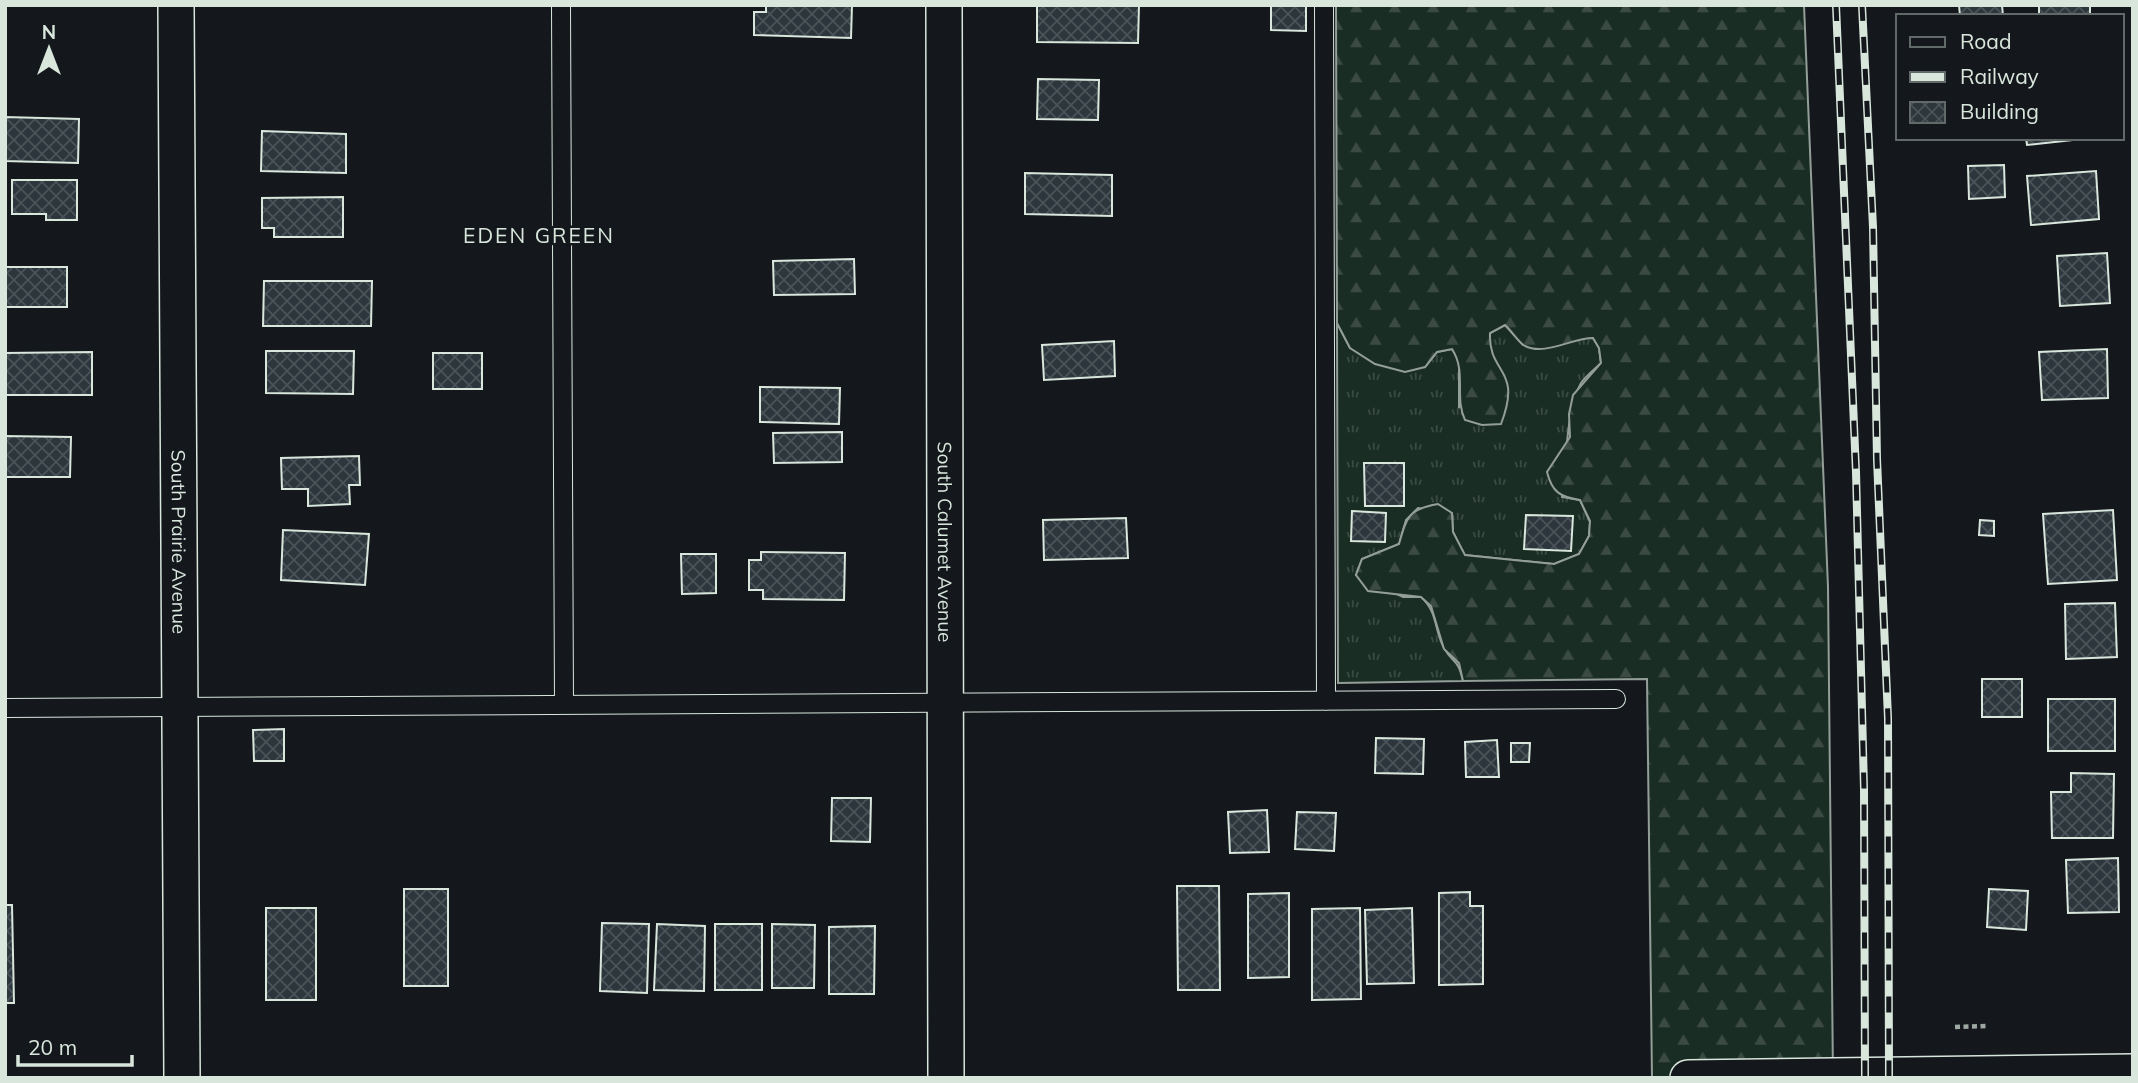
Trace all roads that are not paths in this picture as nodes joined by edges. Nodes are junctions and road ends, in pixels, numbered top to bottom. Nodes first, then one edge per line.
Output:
1 (176, 5) edge
2 (561, 5) edge
3 (944, 5) edge
4 (1324, 5) edge
5 (1616, 699) dead end
6 (1326, 701) junction
7 (945, 703) junction
8 (564, 705) junction
9 (5, 708) edge
10 (180, 708) junction
11 (2133, 1072) edge
12 (182, 1078) edge
13 (946, 1078) edge
14 (1688, 1078) edge

1 - 10 street, South Prairie Avenue
2 - 8 lane
3 - 7 street, South Calumet Avenue
4 - 6 lane
5 - 6 lane
6 - 7 lane
7 - 8 lane
7 - 13 street, South Calumet Avenue
8 - 10 lane
9 - 10 lane
10 - 12 street, South Prairie Avenue
11 - 14 street

